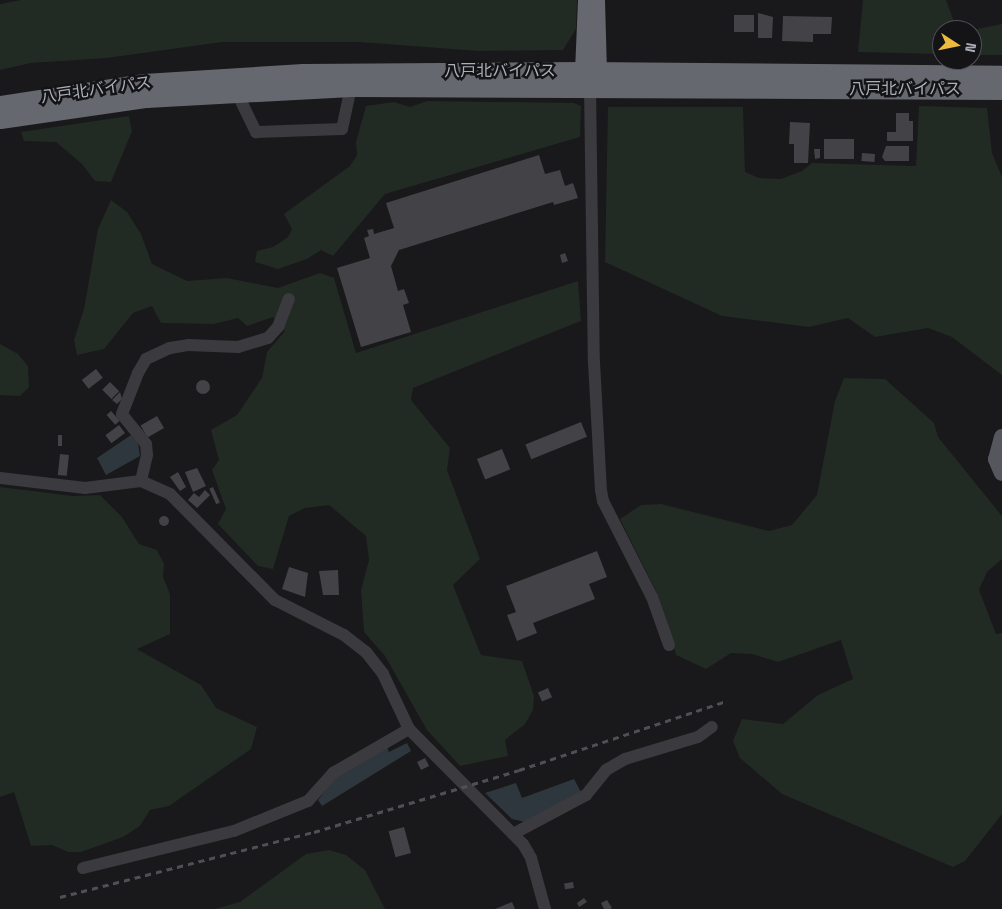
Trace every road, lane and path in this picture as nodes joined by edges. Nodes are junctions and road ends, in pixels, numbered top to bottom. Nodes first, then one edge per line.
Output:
1 (587, 0) edge
2 (595, 0) edge
3 (1002, 75) edge
4 (590, 77) junction
5 (352, 87) junction
6 (1002, 90) edge
7 (236, 91) junction
8 (0, 105) edge
9 (0, 119) edge
10 (289, 300) dead end
11 (1002, 437) edge
12 (1002, 473) edge
13 (0, 478) edge
14 (140, 481) junction
15 (670, 645) dead end
16 (712, 727) dead end
17 (409, 729) junction
18 (513, 834) junction
19 (83, 868) dead end
20 (545, 909) edge

1 - 4 highway
2 - 4 highway
3 - 4 highway, 八戸北バイパス
4 - 5 highway, 八戸北バイパス
4 - 6 highway, 八戸北バイパス
4 - 8 highway, 八戸北バイパス
4 - 15 street
5 - 7 highway, 八戸北バイパス
5 - 7 street
7 - 9 highway, 八戸北バイパス
10 - 14 street
11 - 12 main road
13 - 14 street
14 - 17 street
16 - 18 street
17 - 18 street
17 - 19 street
18 - 20 street

